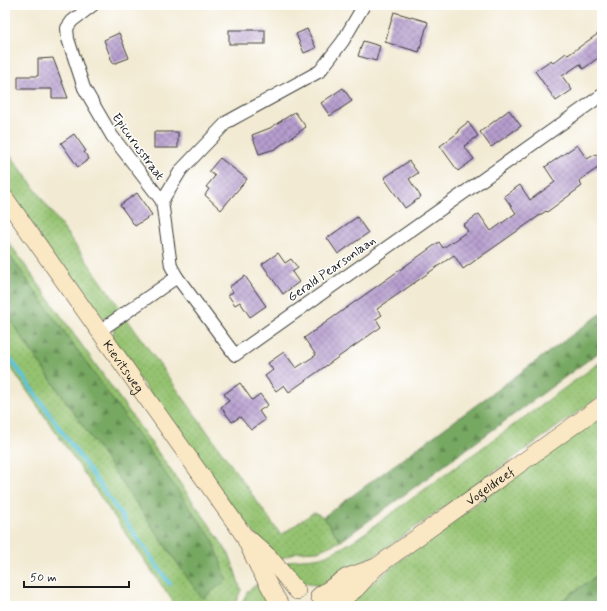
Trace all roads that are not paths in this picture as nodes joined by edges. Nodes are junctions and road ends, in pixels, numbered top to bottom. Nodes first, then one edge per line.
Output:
1 (93, 5) edge
2 (364, 5) edge
3 (602, 95) edge
4 (5, 198) edge
5 (162, 201) junction
6 (177, 277) junction
7 (98, 332) junction
8 (602, 405) edge
9 (243, 534) junction
10 (376, 567) junction
11 (297, 591) junction
12 (324, 601) edge
13 (279, 604) edge
14 (333, 606) edge

1 - 5 street, Epicurusstraat
2 - 5 street
3 - 6 street, Gerald Pearsonlaan
4 - 7 street, Kievitsweg
5 - 6 street
6 - 7 street
7 - 9 street, Kievitsweg
8 - 10 street, Vogeldreef
9 - 11 street, Kievitsweg
9 - 13 street, Kievitsweg
10 - 12 street, Vogeldreef
10 - 14 street, Vogeldreef
11 - 12 street
11 - 13 street

